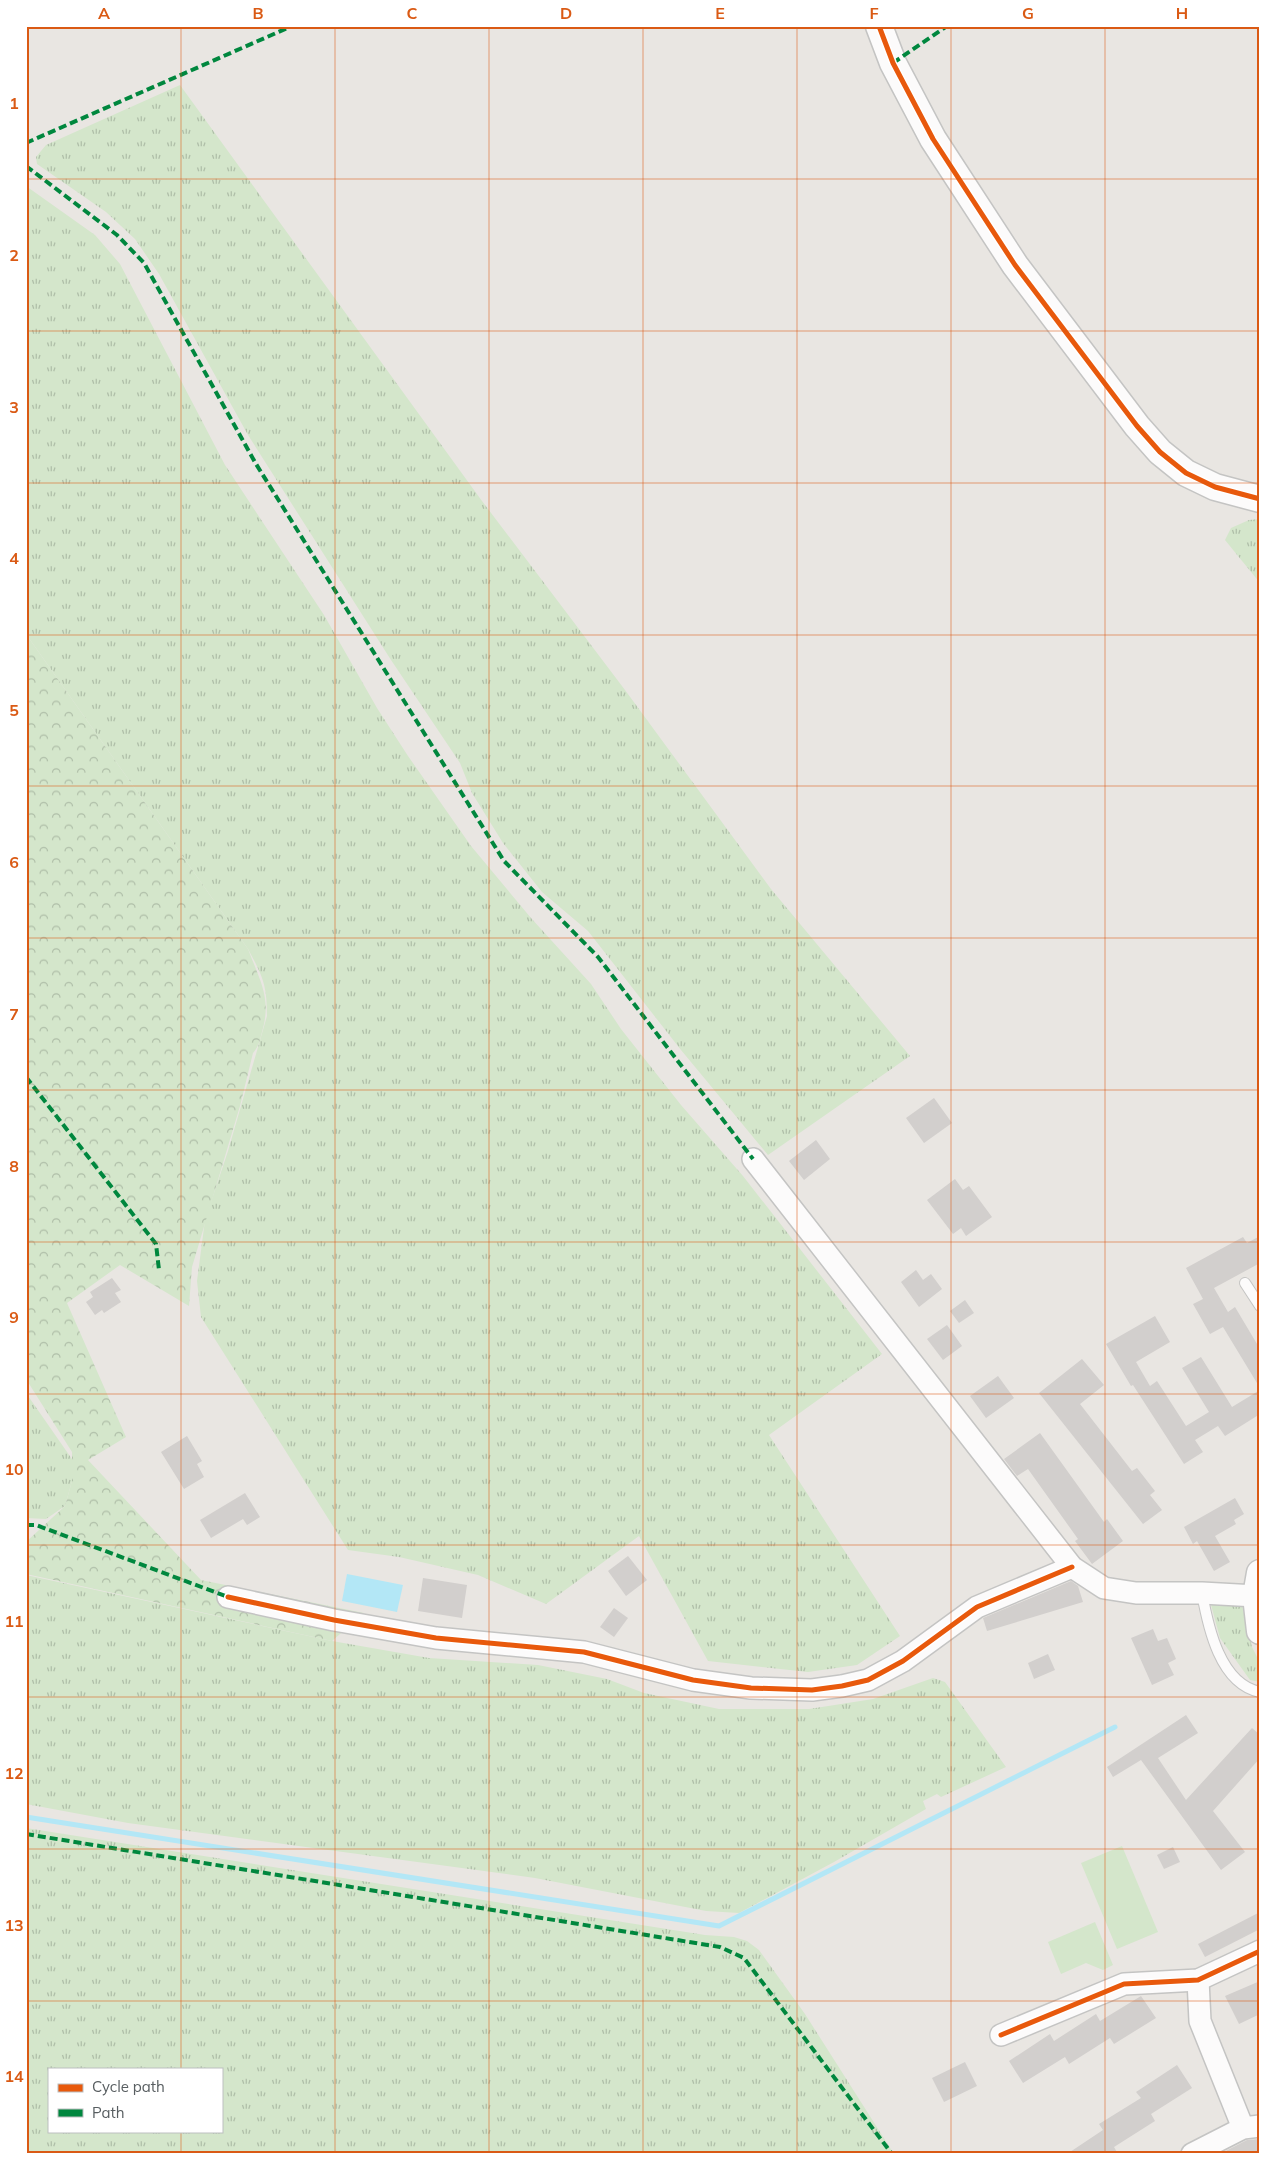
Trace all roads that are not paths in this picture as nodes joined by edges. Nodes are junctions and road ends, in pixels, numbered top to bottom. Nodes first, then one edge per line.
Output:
1 (879, 26) edge
2 (1260, 499) edge
3 (753, 1160) dead end
4 (1245, 1283) dead end
5 (1260, 1306) edge
6 (1072, 1567) junction
7 (1258, 1585) edge
8 (1202, 1593) junction
9 (228, 1597) dead end
10 (1260, 1632) edge
11 (1260, 1692) edge
12 (1260, 1951) edge
13 (1198, 1980) junction
14 (1001, 2035) dead end
15 (1251, 2127) edge
16 (1192, 2154) edge

1 - 2 street
3 - 6 street
4 - 5 lane
6 - 8 street
6 - 9 street
7 - 8 street
7 - 10 street
8 - 11 lane
12 - 13 street
13 - 14 street
13 - 15 street
15 - 16 street

